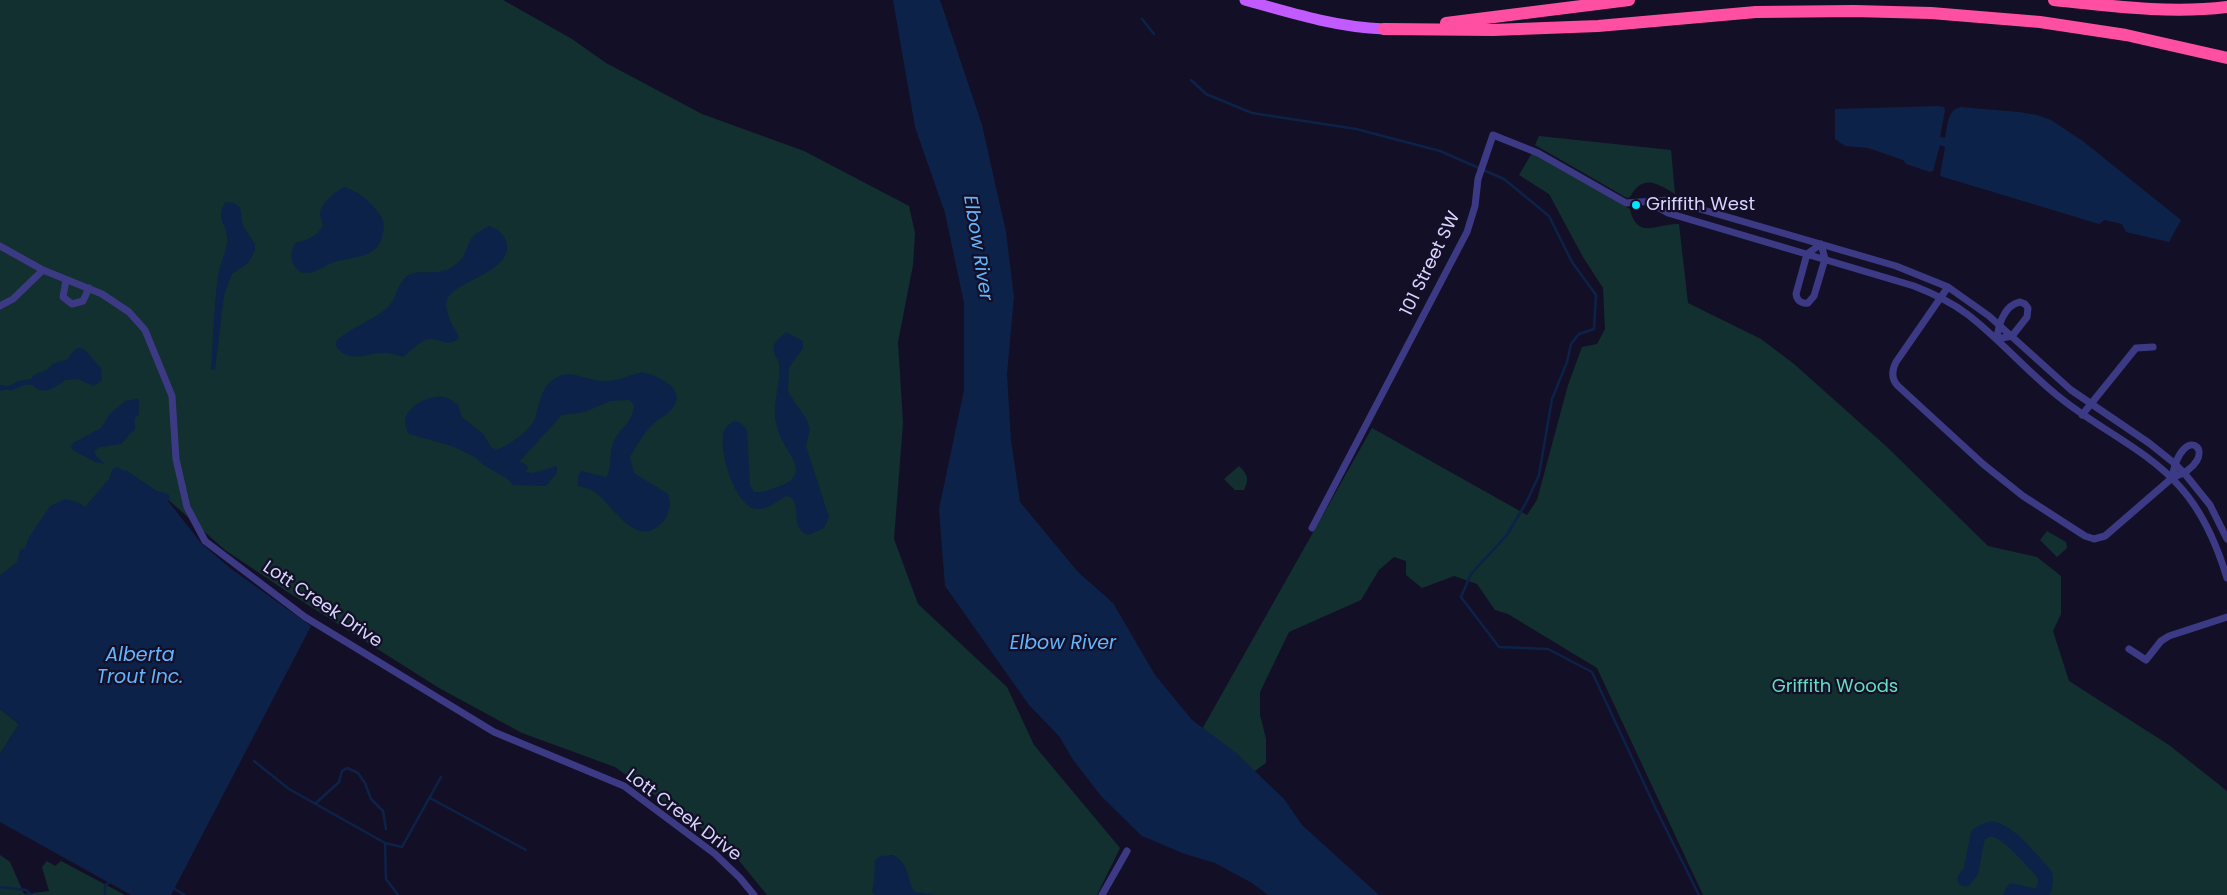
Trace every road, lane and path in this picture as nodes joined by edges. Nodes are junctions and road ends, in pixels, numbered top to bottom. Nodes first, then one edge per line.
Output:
1 (1245, 0) edge
2 (1629, 0) edge
3 (2054, 0) edge
4 (2227, 8) edge
5 (1384, 29) junction
6 (2227, 58) edge
7 (1650, 202) junction
8 (1821, 244) junction
9 (0, 246) edge
10 (1807, 254) junction
11 (1825, 259) junction
12 (43, 270) junction
13 (66, 280) junction
14 (1948, 287) junction
15 (89, 288) junction
16 (1940, 298) junction
17 (0, 306) edge
18 (1998, 324) junction
19 (2012, 336) junction
20 (1997, 340) junction
21 (2153, 348) dead end
22 (2090, 405) junction
23 (2082, 415) junction
24 (2174, 463) junction
25 (2186, 474) junction
26 (2172, 478) junction
27 (1312, 528) dead end
28 (2227, 539) edge
29 (2227, 578) edge
30 (2227, 617) edge
31 (2129, 649) dead end
32 (1127, 851) dead end
33 (754, 895) edge
34 (1102, 895) edge

1 - 5 main road
2 - 5 highway
3 - 4 highway
5 - 6 highway
7 - 8 street
7 - 10 street
7 - 27 street, 101 Street SW
8 - 10 street
8 - 11 street
8 - 14 street
9 - 12 street, Lott Creek Drive
10 - 11 street
10 - 11 street
11 - 16 street
12 - 13 street, Lott Creek Drive
12 - 17 street
13 - 15 street, Lott Creek Drive
13 - 15 street
14 - 16 street
14 - 18 street
15 - 33 street, Lott Creek Drive
16 - 20 street
16 - 26 street
18 - 19 street
18 - 19 street
18 - 20 street
19 - 20 street
19 - 22 street
20 - 23 street
21 - 22 street
22 - 23 street
22 - 24 street
23 - 26 street
24 - 25 street
24 - 25 street
24 - 26 street
25 - 26 street
25 - 28 street
26 - 29 street
30 - 31 street
32 - 34 street

